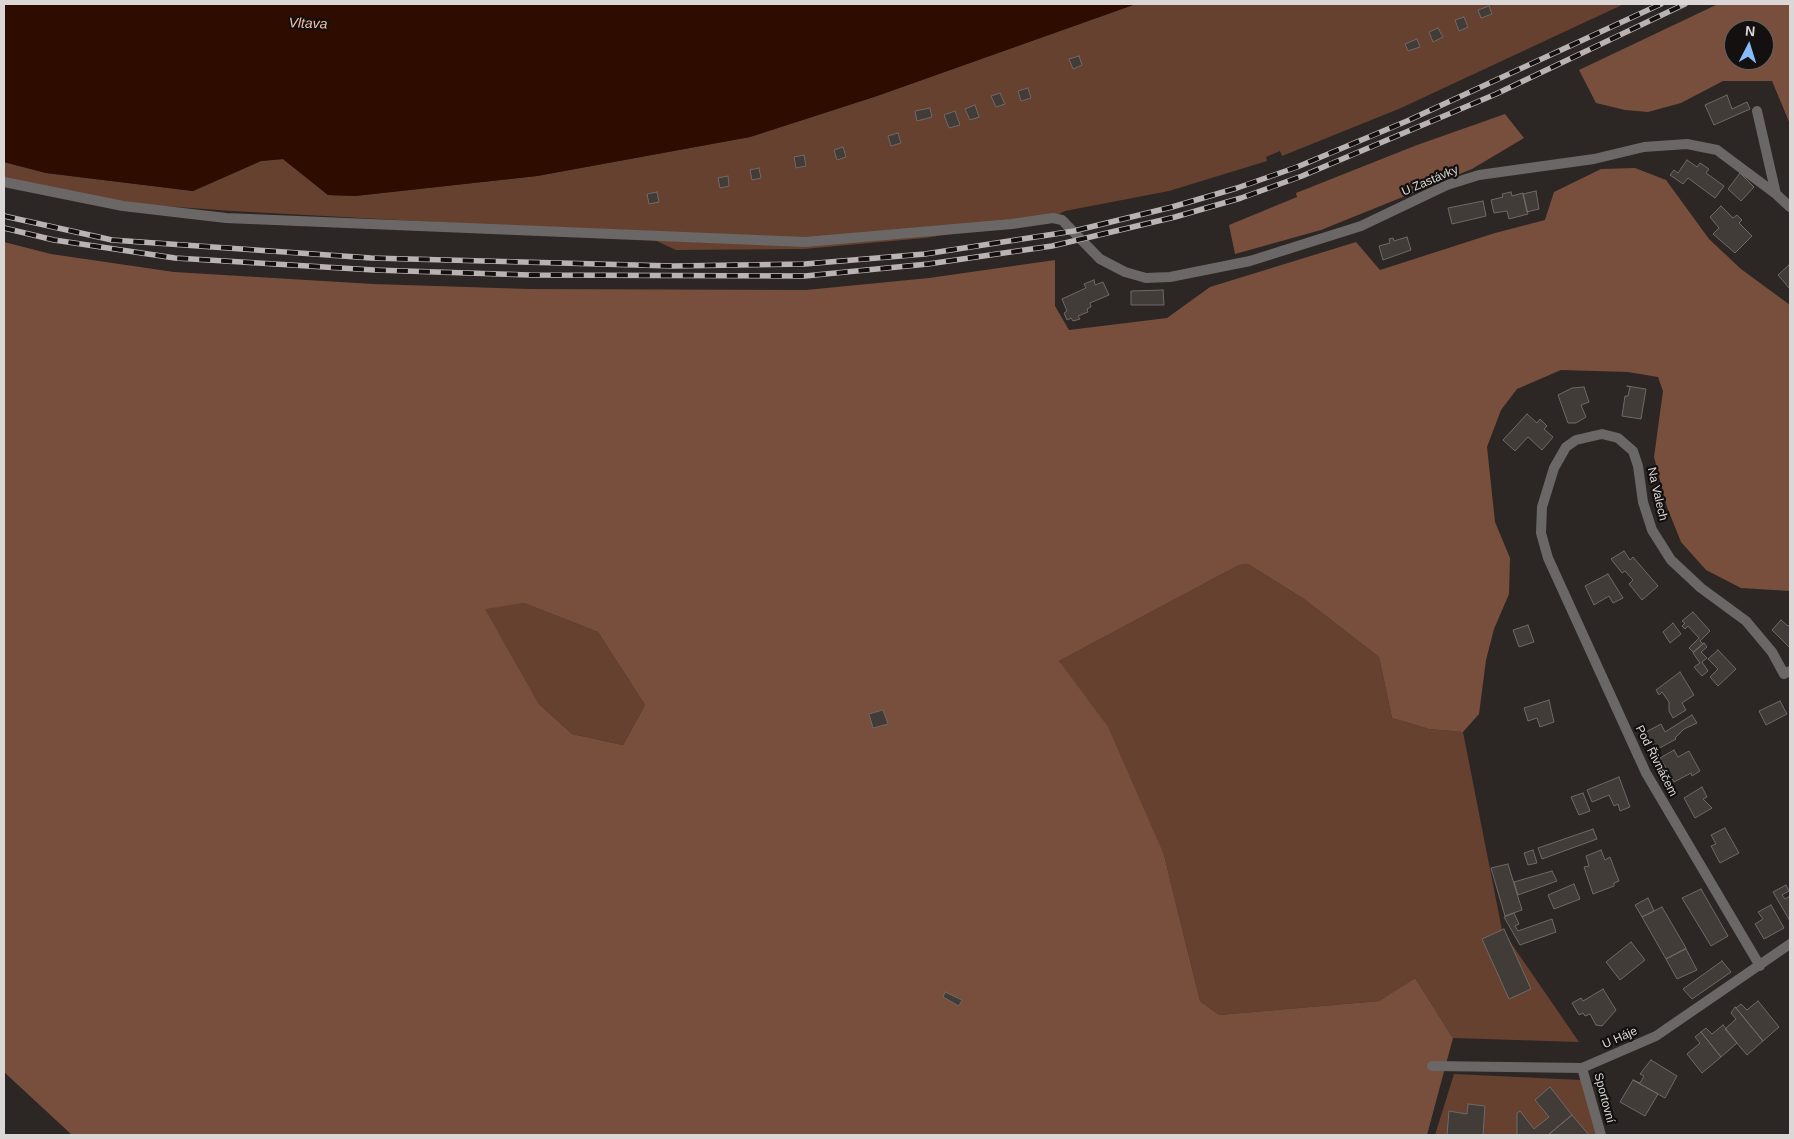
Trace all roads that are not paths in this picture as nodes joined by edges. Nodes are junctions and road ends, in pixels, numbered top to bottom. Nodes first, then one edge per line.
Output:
1 (1757, 110) dead end
2 (4, 182) edge
3 (1776, 194) junction
4 (1790, 207) edge
5 (1548, 558) joint
6 (1790, 671) edge
7 (1790, 944) edge
8 (1760, 966) junction
9 (1432, 1066) dead end
10 (1582, 1068) junction
11 (1601, 1135) edge

1 - 3 street
2 - 3 street, U Zastávky
3 - 4 street, U Zastávky
5 - 6 street, Na Valech
5 - 8 street, Pod Řivnáčem
7 - 8 street, U Háje
8 - 10 street, U Háje
9 - 10 street, U Háje
10 - 11 street, Sportovní

